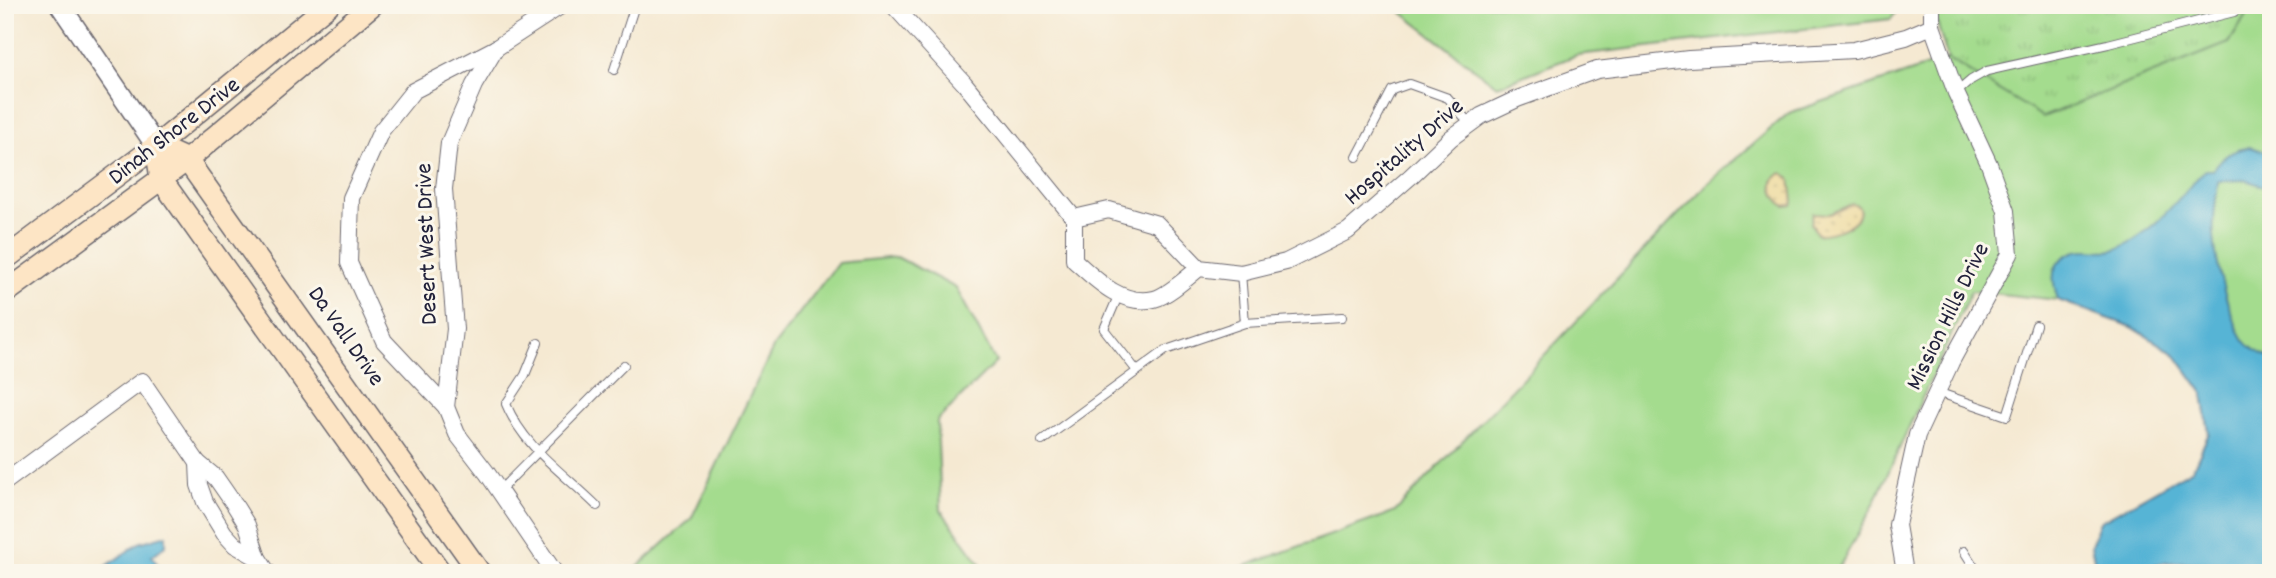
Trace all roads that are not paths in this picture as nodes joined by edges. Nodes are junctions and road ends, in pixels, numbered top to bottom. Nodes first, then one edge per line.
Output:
1 (60, 5) edge
2 (328, 5) edge
3 (372, 5) edge
4 (562, 5) edge
5 (635, 5) edge
6 (893, 5) edge
7 (1932, 5) edge
8 (2245, 5) edge
9 (1932, 26) junction
10 (496, 48) junction
11 (614, 70) dead end
12 (1956, 93) junction
13 (1470, 124) junction
14 (156, 146) junction
15 (1357, 157) dead end
16 (187, 160) junction
17 (161, 179) junction
18 (1074, 218) junction
19 (5, 259) edge
20 (1199, 268) junction
21 (1241, 273) junction
22 (5, 293) edge
23 (1119, 293) junction
24 (1342, 317) dead end
25 (1245, 323) junction
26 (2036, 325) dead end
27 (538, 343) dead end
28 (624, 365) dead end
29 (1137, 371) junction
30 (1937, 392) junction
31 (446, 408) junction
32 (1042, 441) dead end
33 (539, 453) junction
34 (198, 463) junction
35 (5, 482) edge
36 (498, 492) junction
37 (597, 506) dead end
38 (1964, 551) dead end
39 (258, 558) junction
40 (268, 573) edge
41 (440, 573) edge
42 (480, 573) edge
43 (555, 573) edge
44 (1905, 573) edge
45 (1978, 573) edge

1 - 14 street
2 - 14 main road, Dinah Shore Drive
3 - 16 main road, Dinah Shore Drive
4 - 10 street, Desert West Drive
5 - 11 lane
6 - 18 street
7 - 9 street, Mission Hills Drive
8 - 12 lane
9 - 12 street, Mission Hills Drive
9 - 13 street, Hospitality Drive
10 - 31 street, Desert West Drive
10 - 31 street, Desert West Drive
12 - 30 street, Mission Hills Drive
13 - 15 lane
13 - 21 street, Hospitality Drive
14 - 16 main road
14 - 17 main road
14 - 19 main road, Dinah Shore Drive
16 - 17 main road, Dinah Shore Drive
16 - 42 main road, Da Vall Drive
17 - 22 main road, Dinah Shore Drive
17 - 41 main road
18 - 20 street
18 - 23 street
20 - 21 street, Hospitality Drive
20 - 23 street
21 - 25 lane
23 - 29 lane
24 - 25 lane
25 - 29 lane
26 - 30 lane
27 - 33 lane
28 - 33 lane
29 - 32 lane
30 - 44 street, Mission Hills Drive
31 - 36 street, Desert West Drive
33 - 36 lane
33 - 37 lane
34 - 35 street
34 - 39 street
34 - 39 street
36 - 43 street, Desert West Drive
38 - 45 lane
39 - 40 street

